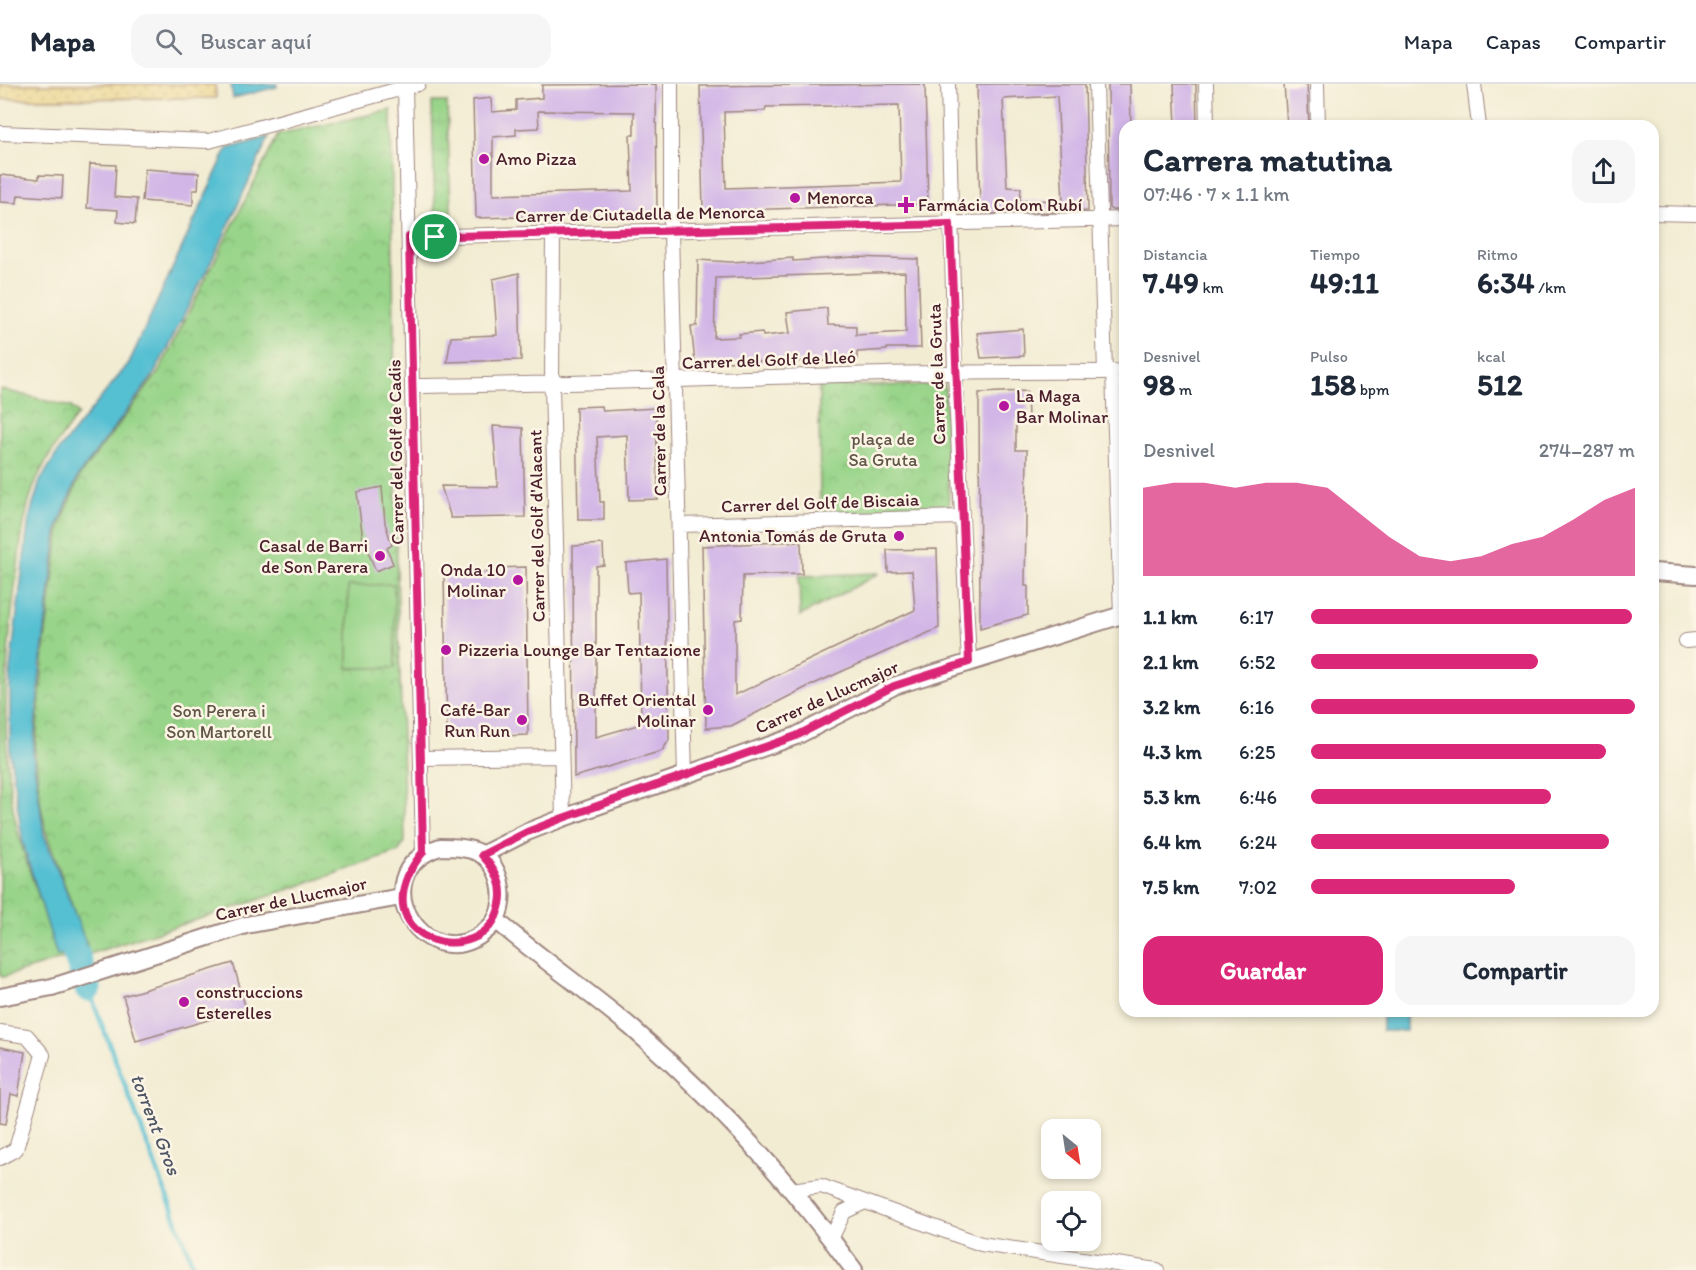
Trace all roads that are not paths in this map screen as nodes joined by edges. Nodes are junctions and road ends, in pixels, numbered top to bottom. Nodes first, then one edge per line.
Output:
1 (671, 84) edge
2 (948, 84) edge
3 (1096, 84) edge
4 (1206, 84) edge
5 (1317, 84) edge
6 (1474, 84) edge
7 (412, 85) edge
8 (1207, 120) edge
9 (1318, 120) edge
10 (1478, 120) edge
11 (0, 133) edge
12 (1659, 213) edge
13 (1696, 214) edge
14 (1119, 219) edge
15 (1100, 220) junction
16 (950, 224) junction
17 (671, 231) junction
18 (553, 234) junction
19 (409, 237) junction
20 (1112, 368) edge
21 (955, 372) junction
22 (676, 380) junction
23 (552, 385) junction
24 (412, 386) junction
25 (961, 517) junction
26 (679, 525) junction
27 (1119, 525) edge
28 (1659, 572) edge
29 (1696, 575) edge
30 (1119, 616) edge
31 (969, 662) junction
32 (560, 756) junction
33 (421, 758) junction
34 (685, 776) junction
35 (563, 818) junction
36 (423, 852) junction
37 (482, 855) junction
38 (401, 897) junction
39 (496, 920) junction
40 (0, 997) edge
41 (0, 1032) edge
42 (0, 1158) edge
43 (791, 1190) junction
44 (865, 1202) junction
45 (831, 1239) junction
46 (854, 1270) edge
47 (1157, 1270) edge

1 - 17 street, Carrer de la Cala
2 - 16 street, Carrer de la Gruta
3 - 15 street
4 - 8 street
5 - 9 street
6 - 10 street
7 - 11 street
7 - 19 street, Carrer del Golf de Cadis
12 - 13 street
14 - 15 street, Carrer de Ciutadella de Menorca
15 - 16 street, Carrer de Ciutadella de Menorca
15 - 20 street
16 - 17 street, Carrer de Ciutadella de Menorca
16 - 21 street, Carrer de la Gruta
17 - 18 street, Carrer de Ciutadella de Menorca
17 - 22 street, Carrer de la Cala
18 - 19 street, Carrer de Ciutadella de Menorca
18 - 23 street, Carrer del Golf d'Alacant
19 - 24 street, Carrer del Golf de Cadis
20 - 21 street, Carrer del Golf de Lleó
20 - 27 street
21 - 22 street, Carrer del Golf de Lleó
21 - 25 street, Carrer de la Gruta
22 - 23 street, Carrer del Golf de Lleó
22 - 26 street, Carrer de la Cala
23 - 24 street, Carrer del Golf de Lleó
23 - 32 street, Carrer del Golf d'Alacant
24 - 33 street, Carrer del Golf de Cadis
25 - 26 street, Carrer del Golf de Biscaia
25 - 31 street, Carrer de la Gruta
26 - 34 street, Carrer de la Cala
28 - 29 street
30 - 31 street, Carrer de Llucmajor
31 - 34 street, Carrer de Llucmajor
32 - 33 street
32 - 35 street, Carrer del Golf d'Alacant
33 - 36 street, Carrer del Golf de Cadis
34 - 35 street, Carrer de Llucmajor
35 - 37 street, Carrer de Llucmajor
36 - 37 street
36 - 38 street
37 - 39 street
38 - 39 street
38 - 40 street, Carrer de Llucmajor
39 - 43 street
41 - 42 street
43 - 44 street
43 - 45 street
44 - 45 street
44 - 47 street
45 - 46 street

